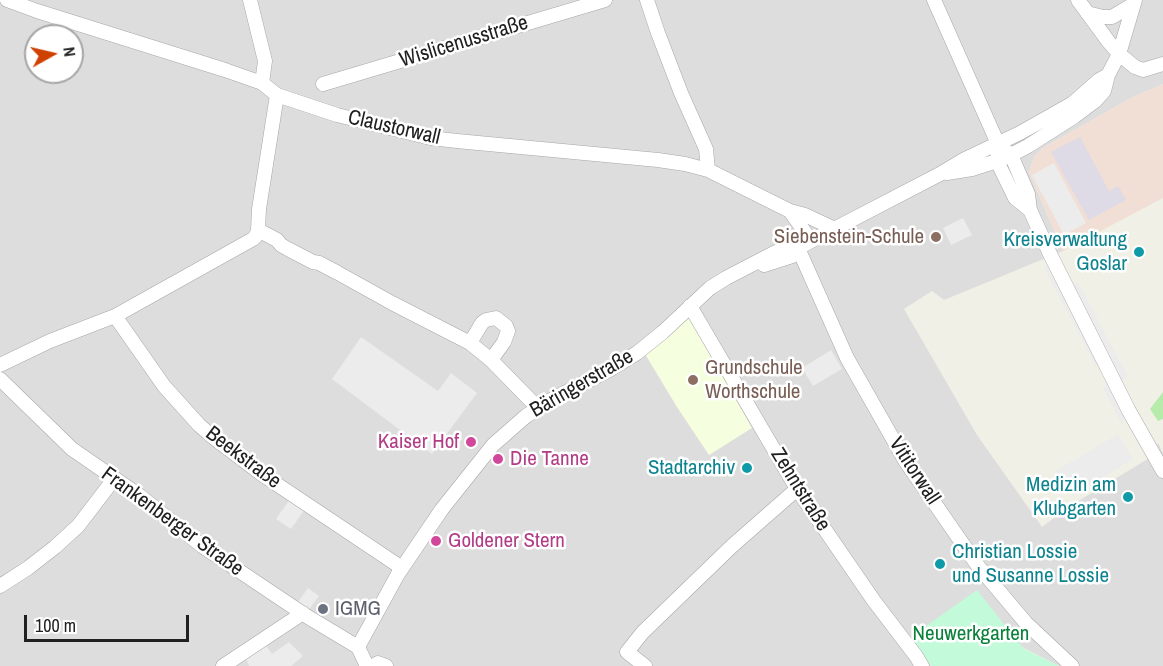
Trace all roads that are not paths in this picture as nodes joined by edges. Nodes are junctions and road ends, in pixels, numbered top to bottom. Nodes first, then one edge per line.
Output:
1 (7, 0) edge
2 (250, 0) edge
3 (605, 0) edge
4 (647, 0) edge
5 (934, 0) edge
6 (1077, 0) edge
7 (1134, 3) edge
8 (1087, 13) junction
9 (1119, 54) junction
10 (1163, 64) edge
11 (1108, 75) junction
12 (262, 83) junction
13 (323, 84) dead end
14 (277, 95) junction
15 (998, 144) junction
16 (1011, 155) junction
17 (998, 161) junction
18 (708, 170) junction
19 (940, 174) junction
20 (1030, 210) junction
21 (789, 212) junction
22 (835, 229) junction
23 (258, 231) junction
24 (811, 241) junction
25 (798, 248) junction
26 (690, 306) junction
27 (115, 316) junction
28 (470, 343) junction
29 (491, 360) junction
30 (0, 365) edge
31 (0, 379) edge
32 (538, 408) junction
33 (1163, 471) edge
34 (114, 479) junction
35 (797, 489) junction
36 (398, 566) junction
37 (0, 586) edge
38 (303, 613) junction
39 (358, 647) junction
40 (223, 666) edge
41 (367, 666) edge
42 (373, 666) edge
43 (386, 666) edge
44 (645, 666) edge
45 (922, 666) edge
46 (1072, 666) edge

1 - 12 street, Claustorwall
2 - 12 street
3 - 13 street, Wislicenusstraße
4 - 18 street
5 - 15 street
6 - 8 street
7 - 8 street
7 - 9 street
8 - 9 street
9 - 10 street
9 - 11 street
11 - 15 street, Bäringerstraße
11 - 16 street
12 - 14 street, Claustorwall
14 - 18 street, Claustorwall
14 - 23 street
15 - 16 street
15 - 17 street
15 - 19 street, Bäringerstraße
16 - 17 street
16 - 20 street
17 - 19 street
17 - 20 street
18 - 21 street, Claustorwall
19 - 22 street, Bäringerstraße
20 - 33 street
21 - 22 street, Claustorwall
21 - 24 street, Claustorwall
22 - 24 street, Bäringerstraße
23 - 27 street
23 - 28 street
24 - 25 street, Bäringerstraße
25 - 26 street, Bäringerstraße
25 - 46 street, Vititorwall
26 - 32 street, Bäringerstraße
26 - 35 street, Zehntstraße
27 - 30 street
27 - 36 street, Beekstraße
28 - 29 street
28 - 29 street
29 - 32 street
31 - 34 street, Frankenberger Straße
32 - 36 street, Bäringerstraße
34 - 37 street
34 - 38 street, Frankenberger Straße
35 - 44 street
35 - 45 street, Zehntstraße
36 - 39 street, Bäringerstraße
38 - 39 street, Frankenberger Straße
38 - 40 street
39 - 41 street
42 - 43 street

